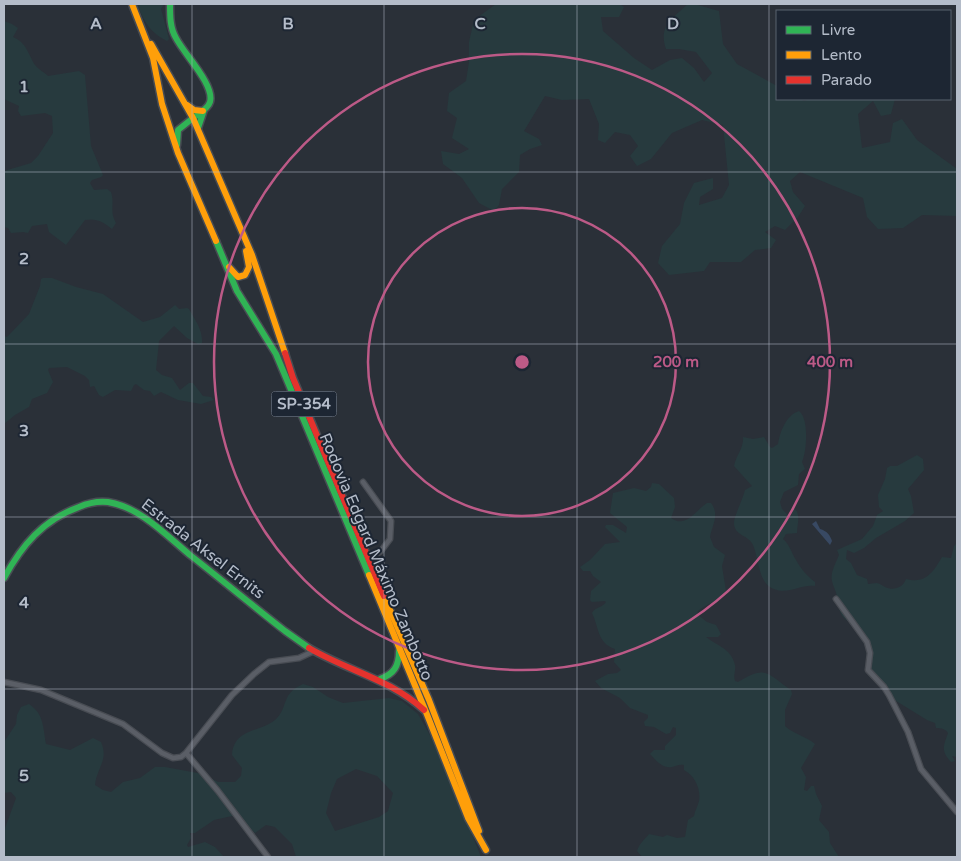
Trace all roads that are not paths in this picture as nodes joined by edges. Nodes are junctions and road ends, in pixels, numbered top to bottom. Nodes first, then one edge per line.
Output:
1 (132, 4) edge
2 (170, 4) edge
3 (141, 26) junction
4 (186, 105) junction
5 (204, 111) junction
6 (193, 118) junction
7 (198, 128) junction
8 (178, 153) junction
9 (243, 237) junction
10 (222, 256) junction
11 (363, 482) dead end
12 (368, 559) junction
13 (4, 577) edge
14 (836, 599) dead end
15 (399, 647) junction
16 (314, 651) junction
17 (380, 679) junction
18 (4, 682) edge
19 (426, 712) junction
20 (186, 753) junction
21 (957, 812) edge
22 (486, 850) junction
23 (268, 857) edge
24 (489, 857) edge

1 - 3 main road, Rodovia Edgard Máximo Zambotto / SP-354
2 - 5 main road
3 - 4 main road, Rodovia Edgard Máximo Zambotto / SP-354
3 - 8 main road, Rodovia Edgard Máximo Zambotto / SP-354
4 - 5 main road
4 - 6 main road, Rodovia Edgard Máximo Zambotto / SP-354
5 - 6 main road
5 - 7 main road
6 - 7 main road, Rodovia Edgard Máximo Zambotto / SP-354
6 - 8 main road
7 - 9 main road, Rodovia Edgard Máximo Zambotto / SP-354
8 - 10 main road, Rodovia Edgard Máximo Zambotto / SP-354
9 - 10 main road
9 - 12 main road, Rodovia Edgard Máximo Zambotto / SP-354
10 - 15 main road, Rodovia Edgard Máximo Zambotto / SP-354
11 - 12 street
12 - 22 main road, Rodovia Edgard Máximo Zambotto / SP-354
13 - 16 main road, Estrada Aksel Ernits
14 - 21 street
15 - 17 main road
15 - 19 main road, Rodovia Edgard Máximo Zambotto / SP-354
16 - 17 main road, Estrada Aksel Ernits
16 - 20 street
17 - 19 main road, Estrada Aksel Ernits
18 - 20 street
19 - 22 main road, Rodovia Edgard Máximo Zambotto / SP-354
20 - 23 street
22 - 24 main road, Rodovia Edgard Máximo Zambotto / SP-354

